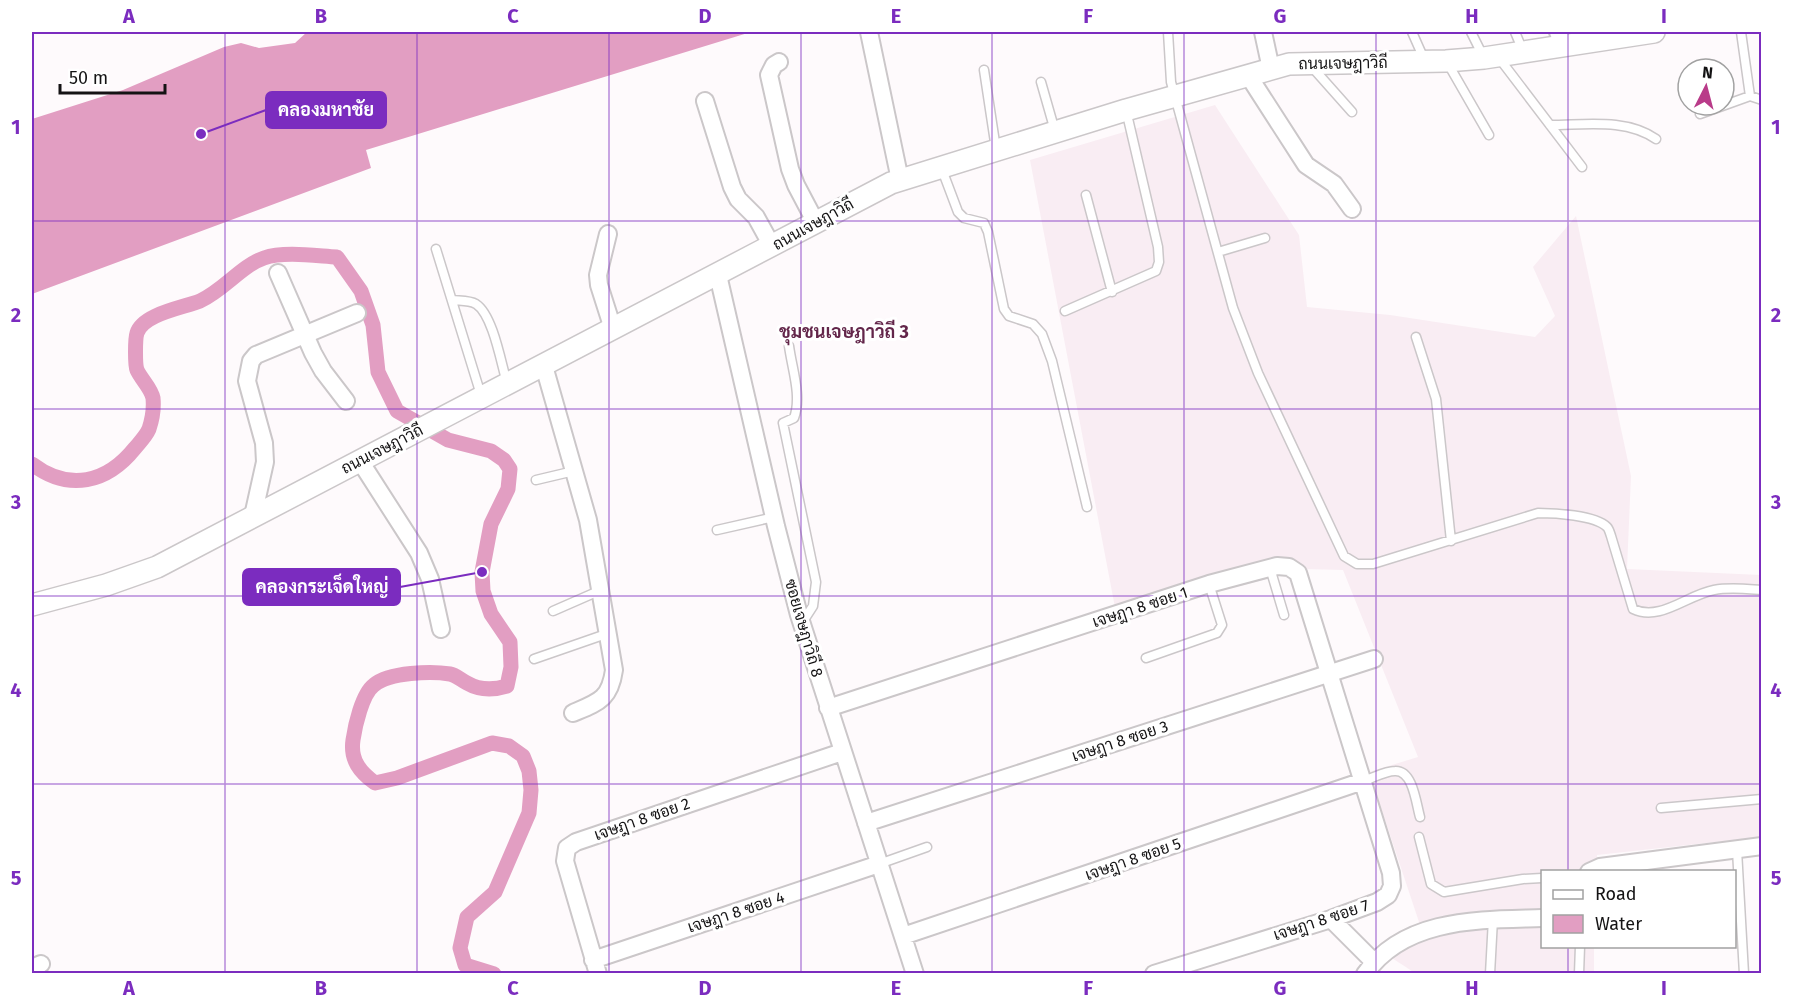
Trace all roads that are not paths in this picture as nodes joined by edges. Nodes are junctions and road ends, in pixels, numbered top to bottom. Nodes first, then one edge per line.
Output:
1 (868, 32) edge
2 (1168, 32) edge
3 (1263, 32) edge
4 (1412, 32) edge
5 (1472, 32) edge
6 (1515, 32) edge
7 (1645, 32) edge
8 (1742, 32) edge
9 (1561, 39) edge
10 (1523, 52) junction
11 (1490, 57) junction
12 (779, 62) dead end
13 (1436, 62) junction
14 (1307, 63) junction
15 (1271, 69) junction
16 (984, 70) dead end
17 (1248, 75) junction
18 (1041, 82) dead end
19 (1175, 96) junction
20 (1750, 96) junction
21 (1761, 100) edge
22 (705, 101) dead end
23 (1736, 101) edge
24 (1126, 110) junction
25 (1352, 112) dead end
26 (1550, 125) junction
27 (1055, 131) junction
28 (1489, 135) dead end
29 (1656, 139) dead end
30 (996, 148) junction
31 (941, 167) junction
32 (1582, 167) dead end
33 (900, 180) junction
34 (1086, 195) dead end
35 (1352, 209) dead end
36 (816, 223) junction
37 (608, 234) dead end
38 (1265, 238) dead end
39 (772, 246) junction
40 (436, 249) dead end
41 (1218, 252) junction
42 (278, 273) dead end
43 (717, 275) junction
44 (1112, 292) junction
45 (452, 300) junction
46 (1065, 311) dead end
47 (357, 313) dead end
48 (613, 330) junction
49 (305, 335) junction
50 (1416, 337) dead end
51 (789, 346) dead end
52 (544, 366) junction
53 (508, 385) junction
54 (482, 398) junction
55 (346, 401) dead end
56 (360, 461) junction
57 (574, 471) junction
58 (536, 480) dead end
59 (1087, 507) dead end
60 (253, 516) junction
61 (774, 518) junction
62 (717, 530) dead end
63 (1450, 541) junction
64 (1270, 568) junction
65 (1209, 584) junction
66 (1761, 590) edge
67 (601, 591) junction
68 (33, 602) edge
69 (553, 611) dead end
70 (1284, 615) dead end
71 (802, 624) junction
72 (441, 629) dead end
73 (609, 633) junction
74 (534, 658) dead end
75 (1146, 658) dead end
76 (1374, 659) dead end
77 (1328, 674) junction
78 (828, 708) junction
79 (573, 713) dead end
80 (1345, 727) joint
81 (842, 752) junction
82 (1363, 781) junction
83 (1761, 800) edge
84 (1661, 808) dead end
85 (1420, 817) dead end
86 (866, 823) junction
87 (1419, 837) dead end
88 (1761, 846) edge
89 (927, 847) dead end
90 (1737, 850) junction
91 (879, 864) junction
92 (1593, 870) edge
93 (1541, 878) edge
94 (1541, 918) edge
95 (1331, 919) junction
96 (1493, 919) junction
97 (903, 936) junction
98 (1580, 948) edge
99 (596, 967) edge
100 (1370, 968) edge
101 (910, 972) edge
102 (1154, 974) edge
103 (1490, 974) edge
104 (1579, 974) edge
105 (1744, 974) edge

1 - 33 street
2 - 19 lane
3 - 15 street
4 - 13 lane
5 - 11 lane
6 - 10 lane
7 - 9 street, ถนนเจษฎาวิถี
8 - 20 lane
9 - 10 street, ถนนเจษฎาวิถี
10 - 11 street, ถนนเจษฎาวิถี
11 - 13 street, ถนนเจษฎาวิถี
11 - 26 lane
12 - 36 street
13 - 14 street, ถนนเจษฎาวิถี
13 - 28 lane
14 - 15 street, ถนนเจษฎาวิถี
14 - 25 lane
15 - 17 street, ถนนเจษฎาวิถี
16 - 30 lane
17 - 19 street, ถนนเจษฎาวิถี
17 - 35 street
18 - 27 lane
19 - 24 street, ถนนเจษฎาวิถี
19 - 41 lane
20 - 21 lane
20 - 23 lane
22 - 39 street
24 - 27 street, ถนนเจษฎาวิถี
24 - 44 lane
26 - 29 lane
26 - 32 lane
27 - 30 street, ถนนเจษฎาวิถี
30 - 31 street, ถนนเจษฎาวิถี
31 - 33 street, ถนนเจษฎาวิถี
31 - 59 lane
33 - 36 street, ถนนเจษฎาวิถี
34 - 44 lane
36 - 39 street, ถนนเจษฎาวิถี
37 - 48 street
38 - 41 lane
39 - 43 street, ถนนเจษฎาวิถี
40 - 45 lane
41 - 63 lane
42 - 49 street
43 - 48 street, ถนนเจษฎาวิถี
43 - 61 street, ซอยเจษฎาวิถี 8
44 - 46 lane
45 - 53 lane
45 - 54 lane
47 - 49 street
48 - 52 street, ถนนเจษฎาวิถี
49 - 55 street
49 - 60 street
50 - 63 lane
51 - 71 lane
52 - 53 street, ถนนเจษฎาวิถี
52 - 57 street
53 - 54 street, ถนนเจษฎาวิถี
54 - 56 street, ถนนเจษฎาวิถี
56 - 60 street, ถนนเจษฎาวิถี
56 - 72 street
57 - 58 lane
57 - 67 street
60 - 68 street, ถนนเจษฎาวิถี
61 - 62 lane
61 - 71 street, ซอยเจษฎาวิถี 8
63 - 66 lane
64 - 65 street, เจษฎา 8 ซอย 1
64 - 70 lane
64 - 77 street, เจษฎา 8 ซอย 1
65 - 75 lane
65 - 78 street, เจษฎา 8 ซอย 1
67 - 69 lane
67 - 73 street
71 - 78 street, ซอยเจษฎาวิถี 8
73 - 74 lane
73 - 79 street
76 - 77 street, เจษฎา 8 ซอย 3
77 - 80 street, เจษฎา 8 ซอย 1
77 - 86 street, เจษฎา 8 ซอย 3
78 - 81 street, ซอยเจษฎาวิถี 8
80 - 82 street, เจษฎา 8 ซอย 7
81 - 86 street, ซอยเจษฎาวิถี 8
81 - 99 street, เจษฎา 8 ซอย 2
82 - 85 lane
82 - 95 street, เจษฎา 8 ซอย 7
82 - 97 street, เจษฎา 8 ซอย 5
83 - 84 lane
86 - 91 street, ซอยเจษฎาวิถี 8
87 - 93 lane
88 - 90 street
89 - 91 lane
90 - 92 street
90 - 105 lane
91 - 97 street, ซอยเจษฎาวิถี 8
91 - 99 street, เจษฎา 8 ซอย 4
94 - 96 street
95 - 100 street
95 - 102 street, เจษฎา 8 ซอย 7
96 - 100 street
96 - 103 lane
97 - 101 street, ซอยเจษฎาวิถี 8
98 - 104 lane

